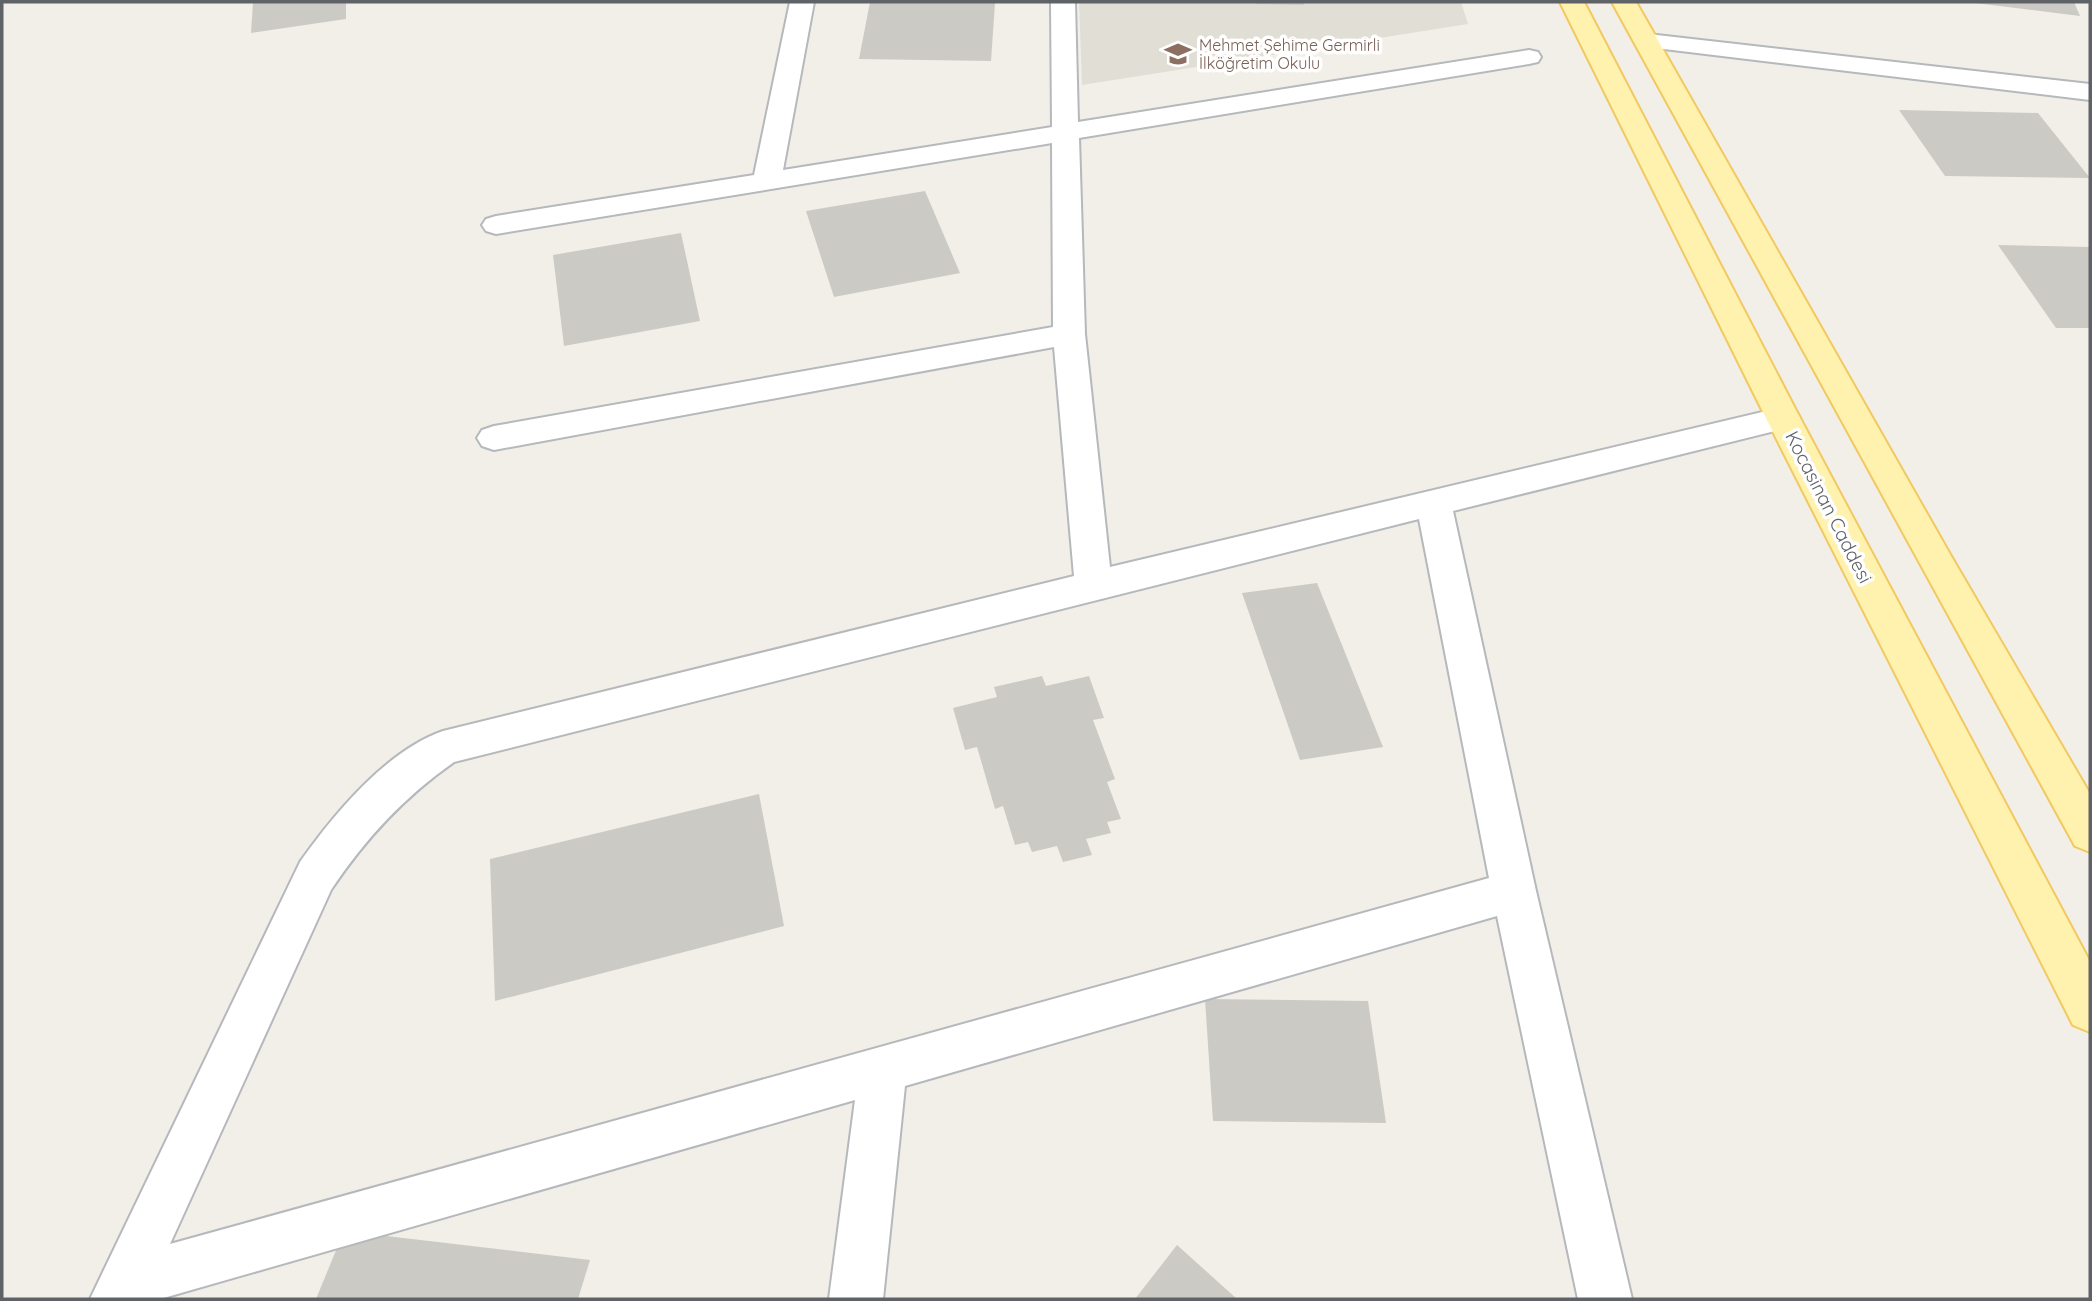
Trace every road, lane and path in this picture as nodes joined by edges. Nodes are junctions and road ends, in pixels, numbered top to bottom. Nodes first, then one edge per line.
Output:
1 (802, 2) edge
2 (1063, 2) edge
3 (1572, 2) edge
4 (1624, 2) edge
5 (1648, 41) junction
6 (1530, 57) dead end
7 (2090, 92) edge
8 (1066, 132) junction
9 (767, 181) junction
10 (496, 225) dead end
11 (1069, 334) junction
12 (1783, 418) junction
13 (494, 439) dead end
14 (1434, 505) junction
15 (1093, 585) junction
16 (2087, 822) edge
17 (1514, 891) junction
18 (2090, 1009) edge
19 (883, 1069) junction
20 (120, 1291) edge
21 (856, 1299) edge
22 (1605, 1299) edge

1 - 9 street
2 - 8 street
3 - 12 main road, Kocasinan Caddesi
4 - 5 main road
5 - 7 street
5 - 16 main road
6 - 8 street
8 - 9 street
8 - 11 street
9 - 10 street
11 - 13 street
11 - 15 street
12 - 14 street
12 - 18 main road, Kocasinan Caddesi
14 - 15 street
14 - 17 street
15 - 20 street
17 - 19 street
17 - 22 street
19 - 20 street
19 - 21 street

